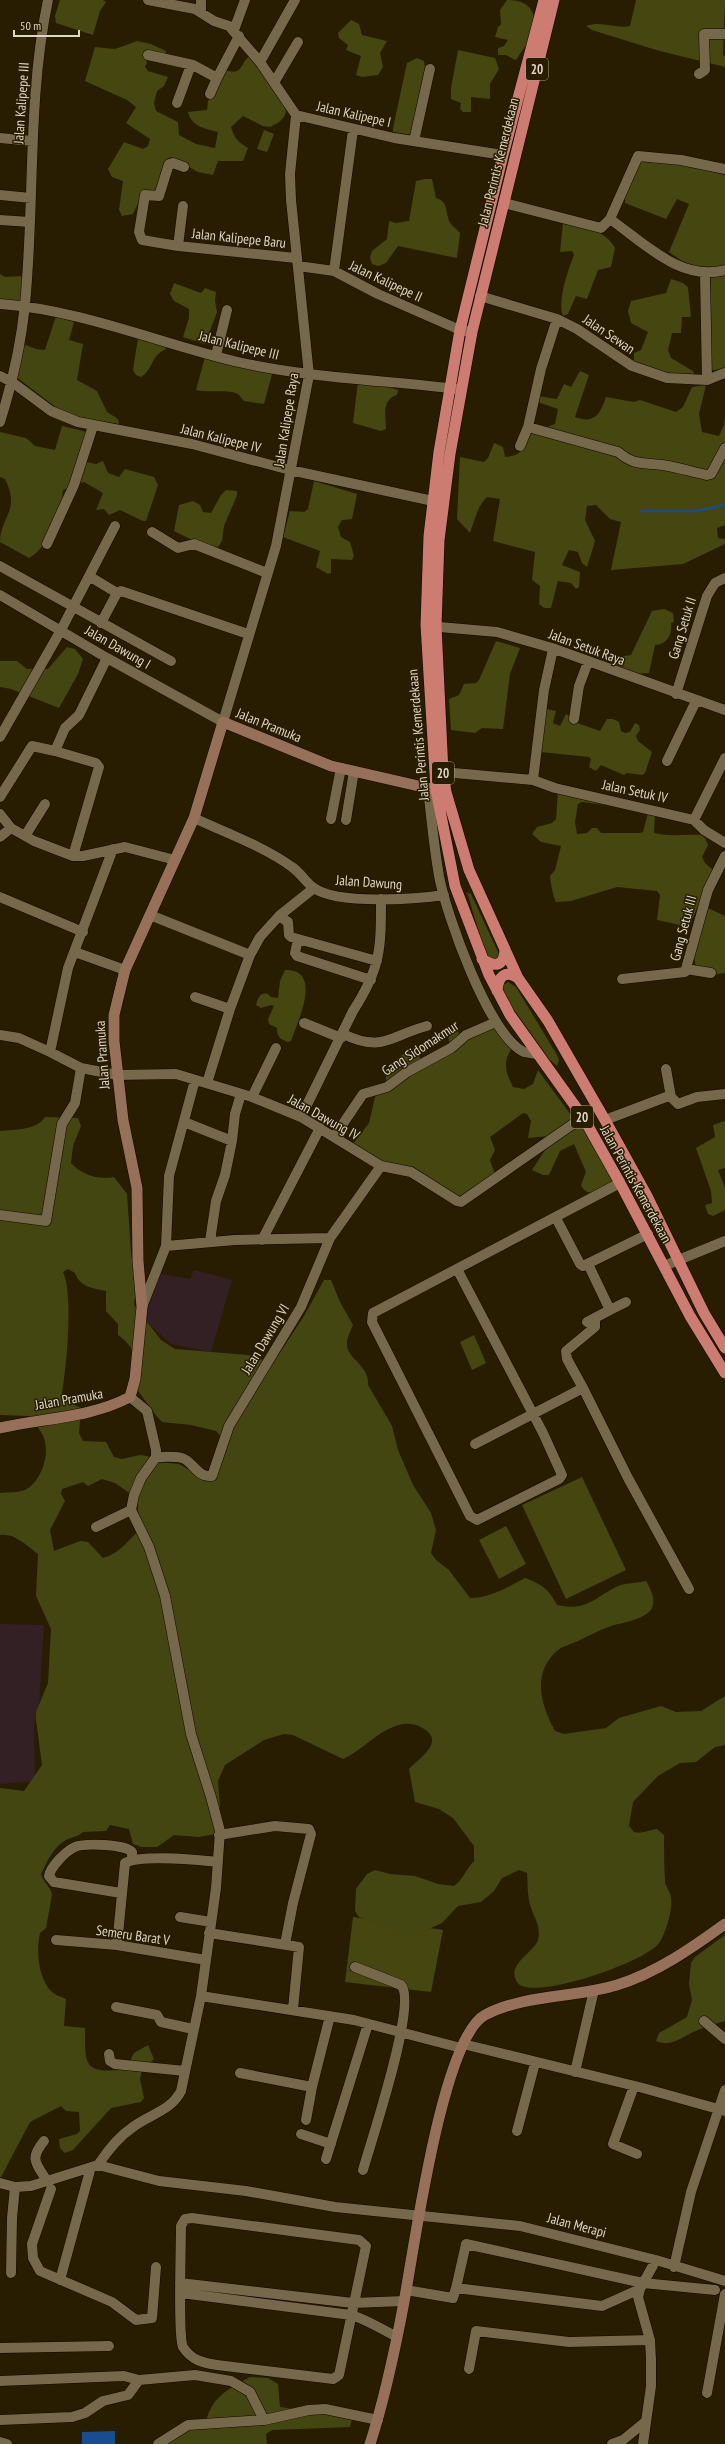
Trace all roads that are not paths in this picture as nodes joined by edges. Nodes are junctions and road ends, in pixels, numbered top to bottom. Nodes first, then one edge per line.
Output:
1 (48, 0) edge
2 (148, 0) edge
3 (201, 0) edge
4 (245, 0) edge
5 (295, 0) edge
6 (544, 0) edge
7 (554, 0) edge
8 (201, 12) junction
9 (237, 33) junction
10 (725, 34) edge
11 (298, 42) dead end
12 (148, 55) dead end
13 (260, 62) junction
14 (191, 65) junction
15 (430, 69) dead end
16 (699, 74) dead end
17 (216, 78) junction
18 (274, 81) junction
19 (210, 94) dead end
20 (177, 103) dead end
21 (296, 115) junction
22 (353, 130) junction
23 (0, 138) edge
24 (32, 141) junction
25 (414, 141) junction
26 (502, 155) junction
27 (184, 167) dead end
28 (725, 169) edge
29 (0, 195) edge
30 (31, 198) junction
31 (504, 203) junction
32 (183, 206) dead end
33 (610, 219) junction
34 (0, 220) edge
35 (30, 222) junction
36 (178, 246) junction
37 (297, 262) junction
38 (725, 270) edge
39 (334, 271) junction
40 (705, 274) junction
41 (480, 296) junction
42 (0, 304) edge
43 (25, 305) junction
44 (227, 310) dead end
45 (557, 319) junction
46 (466, 331) junction
47 (216, 355) junction
48 (725, 373) edge
49 (309, 375) junction
50 (0, 376) edge
51 (707, 380) junction
52 (12, 382) junction
53 (450, 388) junction
54 (461, 390) junction
55 (0, 422) edge
56 (93, 426) junction
57 (528, 427) junction
58 (520, 446) dead end
59 (725, 448) edge
60 (444, 453) junction
61 (292, 470) junction
62 (433, 501) junction
63 (115, 526) dead end
64 (152, 532) dead end
65 (47, 544) dead end
66 (0, 566) edge
67 (268, 574) junction
68 (89, 576) junction
69 (432, 576) junction
70 (725, 578) edge
71 (117, 593) junction
72 (0, 595) edge
73 (72, 608) junction
74 (101, 623) junction
75 (431, 626) junction
76 (61, 630) junction
77 (248, 634) junction
78 (553, 649) junction
79 (107, 658) junction
80 (171, 662) dead end
81 (588, 662) junction
82 (676, 694) junction
83 (696, 701) junction
84 (725, 710) edge
85 (574, 719) dead end
86 (223, 722) junction
87 (0, 737) edge
88 (55, 751) junction
89 (725, 758) edge
90 (667, 761) dead end
91 (341, 768) junction
92 (354, 771) junction
93 (443, 772) junction
94 (533, 780) junction
95 (432, 789) junction
96 (0, 797) edge
97 (45, 804) dead end
98 (0, 814) edge
99 (194, 818) junction
100 (331, 819) dead end
101 (346, 820) dead end
102 (694, 820) junction
103 (11, 828) junction
104 (25, 836) junction
105 (0, 837) edge
106 (725, 843) edge
107 (113, 849) junction
108 (72, 856) junction
109 (725, 856) edge
110 (174, 860) junction
111 (314, 888) junction
112 (444, 895) junction
113 (0, 897) edge
114 (381, 899) junction
115 (150, 915) junction
116 (279, 916) junction
117 (83, 932) junction
118 (298, 939) junction
119 (505, 949) junction
120 (75, 952) junction
121 (250, 955) junction
122 (482, 959) junction
123 (377, 961) junction
124 (686, 969) junction
125 (125, 970) junction
126 (711, 973) dead end
127 (518, 978) junction
128 (622, 979) dead end
129 (371, 980) junction
130 (497, 991) junction
131 (195, 997) dead end
132 (230, 1009) junction
133 (496, 1022) junction
134 (304, 1023) dead end
135 (427, 1026) dead end
136 (0, 1035) edge
137 (342, 1036) junction
138 (276, 1048) dead end
139 (50, 1052) junction
140 (536, 1054) junction
141 (81, 1068) junction
142 (666, 1069) dead end
143 (117, 1075) junction
144 (195, 1080) junction
145 (207, 1083) junction
146 (242, 1094) junction
147 (725, 1094) edge
148 (252, 1096) junction
149 (671, 1096) junction
150 (301, 1117) junction
151 (583, 1117) junction
152 (605, 1120) junction
153 (184, 1122) junction
154 (320, 1128) junction
155 (334, 1137) junction
156 (232, 1141) junction
157 (381, 1166) junction
158 (620, 1183) junction
159 (0, 1215) edge
160 (556, 1218) junction
161 (648, 1234) junction
162 (330, 1238) junction
163 (262, 1240) junction
164 (210, 1241) junction
165 (725, 1241) edge
166 (166, 1246) junction
167 (677, 1260) junction
168 (588, 1264) junction
169 (664, 1266) junction
170 (457, 1270) junction
171 (626, 1302) dead end
172 (142, 1307) junction
173 (610, 1310) junction
174 (725, 1348) edge
175 (725, 1373) edge
176 (583, 1388) junction
177 (130, 1397) junction
178 (533, 1414) junction
179 (0, 1428) edge
180 (474, 1444) dead end
181 (156, 1457) junction
182 (131, 1510) junction
183 (96, 1527) dead end
184 (689, 1589) dead end
185 (219, 1835) junction
186 (132, 1860) junction
187 (218, 1862) junction
188 (121, 1893) junction
189 (180, 1917) dead end
190 (211, 1922) junction
191 (725, 1924) edge
192 (209, 1933) junction
193 (56, 1940) dead end
194 (285, 1944) junction
195 (117, 1945) junction
196 (206, 1960) junction
197 (356, 1967) dead end
198 (594, 1990) junction
199 (201, 1996) junction
200 (116, 2007) dead end
201 (293, 2009) junction
202 (330, 2016) junction
203 (704, 2021) dead end
204 (368, 2024) junction
205 (193, 2029) junction
206 (402, 2033) junction
207 (725, 2039) edge
208 (462, 2046) junction
209 (109, 2054) dead end
210 (534, 2063) junction
211 (185, 2071) junction
212 (574, 2072) junction
213 (240, 2073) dead end
214 (634, 2086) junction
215 (312, 2087) junction
216 (725, 2090) edge
217 (722, 2110) edge
218 (306, 2120) dead end
219 (517, 2131) dead end
220 (301, 2134) dead end
221 (44, 2141) dead end
222 (331, 2144) junction
223 (637, 2154) dead end
224 (326, 2159) dead end
225 (94, 2166) junction
226 (363, 2170) dead end
227 (0, 2183) edge
228 (49, 2185) junction
229 (15, 2187) junction
230 (419, 2215) junction
231 (656, 2260) junction
232 (674, 2267) junction
233 (156, 2268) dead end
234 (11, 2273) dead end
235 (60, 2280) junction
236 (725, 2281) edge
237 (641, 2286) junction
238 (181, 2288) junction
239 (456, 2288) junction
240 (406, 2290) junction
241 (720, 2292) edge
242 (269, 2299) junction
243 (404, 2301) junction
244 (354, 2303) junction
245 (374, 2304) junction
246 (351, 2315) junction
247 (370, 2321) junction
248 (397, 2337) junction
249 (650, 2340) junction
250 (109, 2346) dead end
251 (0, 2348) edge
252 (469, 2369) dead end
253 (139, 2380) junction
254 (0, 2381) edge
255 (707, 2393) dead end
256 (0, 2420) edge
257 (264, 2420) junction
258 (378, 2420) junction
259 (645, 2422) junction
260 (0, 2442) edge
261 (7, 2444) edge
262 (158, 2444) edge
263 (370, 2444) edge
264 (612, 2444) edge
265 (643, 2444) edge

1 - 24 street, Jalan Kalipepe III
2 - 8 street, Jalan Kalipepe I
3 - 8 street
4 - 9 street
5 - 13 street
6 - 26 highway, Jalan Perintis Kemerdekaan / 20
7 - 31 highway, Jalan Perintis Kemerdekaan / 20
8 - 9 street, Jalan Kalipepe I
9 - 13 street, Jalan Kalipepe I
9 - 17 street
10 - 16 street
11 - 18 street
12 - 14 street
13 - 18 street, Jalan Kalipepe I
14 - 17 street
14 - 20 street
15 - 25 street
17 - 19 street
18 - 21 street, Jalan Kalipepe I
21 - 22 street, Jalan Kalipepe I
21 - 37 street, Jalan Kalipepe Raya
22 - 25 street, Jalan Kalipepe I
22 - 39 street
23 - 24 street
24 - 30 street, Jalan Kalipepe III
25 - 26 street, Jalan Kalipepe I
26 - 46 highway, Jalan Perintis Kemerdekaan / 20
27 - 36 street, Jalan Kalipepe Baru
28 - 33 street
29 - 30 street
30 - 35 street, Jalan Kalipepe III
31 - 33 street
31 - 41 highway, Jalan Perintis Kemerdekaan / 20
32 - 36 street, Jalan Kalipepe Baru
33 - 40 street
34 - 35 street
35 - 43 street, Jalan Kalipepe III
36 - 37 street, Jalan Kalipepe Baru
37 - 39 street, Jalan Kalipepe II
37 - 49 street, Jalan Kalipepe Raya
38 - 40 street
39 - 46 street, Jalan Kalipepe II
40 - 51 street
41 - 45 street, Jalan Sewan
41 - 46 highway, Jalan Perintis Kemerdekaan / 20
42 - 43 street, Jalan Kalipepe III
43 - 47 street, Jalan Kalipepe III
43 - 52 street, Jalan Kalipepe III
44 - 47 street
45 - 51 street, Jalan Sewan
45 - 57 street
46 - 53 highway, Jalan Perintis Kemerdekaan / 20
46 - 54 highway, Jalan Perintis Kemerdekaan / 20
47 - 49 street, Jalan Kalipepe III
48 - 51 street, Jalan Sewan
49 - 53 street, Jalan Kalipepe III
49 - 61 street, Jalan Kalipepe Raya
50 - 52 street, Jalan Kalipepe IV
52 - 55 street, Jalan Kalipepe III
52 - 56 street, Jalan Kalipepe IV
53 - 54 street, Jalan Kalipepe III
53 - 60 highway, Jalan Perintis Kemerdekaan / 20
54 - 60 highway, Jalan Perintis Kemerdekaan / 20
56 - 61 street, Jalan Kalipepe IV
56 - 65 street
57 - 58 street
57 - 59 street
60 - 62 highway, Jalan Perintis Kemerdekaan / 20
60 - 69 highway, Jalan Perintis Kemerdekaan / 20
61 - 62 street, Jalan Kalipepe IV
61 - 67 street, Jalan Kalipepe Raya
62 - 69 highway, Jalan Perintis Kemerdekaan / 20
63 - 68 street
64 - 67 street
66 - 73 street
67 - 77 street, Jalan Kalipepe Raya
68 - 71 street
68 - 73 street
69 - 75 highway, Jalan Perintis Kemerdekaan / 20
70 - 82 street, Gang Setuk II
71 - 74 street
71 - 77 street
72 - 76 street, Jalan Dawung I
73 - 74 street
73 - 76 street
74 - 80 street
75 - 78 street, Jalan Setuk Raya
75 - 93 highway, Jalan Perintis Kemerdekaan / 20
75 - 95 highway, Jalan Perintis Kemerdekaan / 20
76 - 79 street, Jalan Dawung I
76 - 87 street
77 - 86 street, Jalan Kalipepe Raya
78 - 81 street, Jalan Setuk Raya
78 - 94 street
79 - 86 street, Jalan Dawung I
79 - 88 street
81 - 82 street, Jalan Setuk Raya
81 - 85 street
82 - 83 street, Jalan Setuk Raya
83 - 84 street, Jalan Setuk Raya
83 - 90 street
86 - 91 main road, Jalan Pramuka
86 - 99 main road, Jalan Pramuka
88 - 96 street
88 - 108 street
89 - 102 street
91 - 92 main road, Jalan Pramuka
91 - 100 street
92 - 95 main road, Jalan Pramuka
92 - 101 street
93 - 94 street, Jalan Setuk IV
93 - 119 highway, Jalan Perintis Kemerdekaan / 20
94 - 102 street, Jalan Setuk IV
95 - 112 street
95 - 122 highway, Jalan Perintis Kemerdekaan / 20
97 - 104 street
98 - 103 street
99 - 110 main road, Jalan Pramuka
99 - 111 street, Jalan Dawung
102 - 106 street, Jalan Setuk IV
103 - 104 street
103 - 105 street
104 - 108 street
107 - 108 street
107 - 110 street
107 - 117 street
109 - 124 street, Gang Setuk III
110 - 115 main road, Jalan Pramuka
111 - 114 street, Jalan Dawung
111 - 116 street
112 - 114 street, Jalan Dawung
112 - 133 street
113 - 117 street
114 - 123 street
115 - 121 street
115 - 125 main road, Jalan Pramuka
116 - 118 street
116 - 121 street
117 - 120 street
118 - 123 street
118 - 129 street
119 - 122 highway
119 - 127 highway, Jalan Perintis Kemerdekaan / 20
120 - 125 street
120 - 139 street
121 - 132 street
122 - 130 highway, Jalan Perintis Kemerdekaan / 20
123 - 129 street
124 - 126 street
124 - 128 street, Gang Setuk III
125 - 143 main road, Jalan Pramuka
127 - 130 highway
127 - 152 highway, Jalan Perintis Kemerdekaan / 20
129 - 137 street
130 - 140 highway, Jalan Perintis Kemerdekaan / 20
131 - 132 street
132 - 145 street
133 - 140 street
133 - 155 street, Gang Sidomakmur
134 - 137 street
135 - 137 street
136 - 139 street, Jalan Dawung IV
137 - 150 street
138 - 148 street
139 - 141 street, Jalan Dawung IV
140 - 151 highway, Jalan Perintis Kemerdekaan / 20
141 - 143 street, Jalan Dawung IV
141 - 159 street
142 - 149 street
143 - 144 street, Jalan Dawung IV
143 - 172 main road, Jalan Pramuka
144 - 145 street, Jalan Dawung IV
144 - 153 street
145 - 146 street, Jalan Dawung IV
146 - 148 street, Jalan Dawung IV
146 - 156 street
147 - 149 street
148 - 150 street, Jalan Dawung IV
149 - 152 street
150 - 154 street, Jalan Dawung IV
151 - 157 street
151 - 158 highway, Jalan Perintis Kemerdekaan / 20
152 - 167 highway, Jalan Perintis Kemerdekaan / 20
153 - 156 street
153 - 166 street
154 - 155 street, Jalan Dawung IV
154 - 163 street
155 - 157 street, Jalan Dawung IV
156 - 164 street
157 - 162 street, Jalan Dawung VI
158 - 160 street
158 - 161 highway, Jalan Perintis Kemerdekaan / 20
160 - 168 street
160 - 170 street
161 - 168 street
161 - 169 highway, Jalan Perintis Kemerdekaan / 20
162 - 163 street
162 - 181 street, Jalan Dawung VI
163 - 164 street
164 - 166 street
165 - 167 street
166 - 172 street
167 - 169 street, Jalan Perintis Kemerdekaan
167 - 174 highway, Jalan Perintis Kemerdekaan / 20
168 - 173 street
169 - 175 highway, Jalan Perintis Kemerdekaan / 20
170 - 178 street
170 - 178 street
171 - 173 street
172 - 177 main road, Jalan Pramuka
173 - 176 street
176 - 178 street
176 - 184 street
177 - 179 main road, Jalan Pramuka
177 - 181 street
178 - 180 street
181 - 182 street
182 - 183 street
182 - 185 street
185 - 187 street
185 - 194 street
186 - 187 street
186 - 188 street
186 - 188 street
187 - 190 street
188 - 195 street
189 - 190 street
190 - 192 street
191 - 198 main road
192 - 194 street
192 - 196 street
193 - 195 street, Semeru Barat V
194 - 201 street
195 - 196 street, Semeru Barat V
196 - 199 street
197 - 206 street
198 - 208 main road
198 - 212 street
199 - 201 street
199 - 205 street
200 - 205 street
201 - 202 street
202 - 204 street
202 - 215 street
203 - 207 street
204 - 206 street
204 - 222 street
205 - 211 street
206 - 208 street
206 - 226 street
208 - 210 street
208 - 230 main road
209 - 211 street
210 - 212 street
210 - 219 street
211 - 225 street
212 - 214 street
213 - 215 street
214 - 217 street
214 - 223 street
215 - 218 street
216 - 217 street
217 - 232 street
220 - 222 street
221 - 228 street
222 - 224 street
225 - 228 street
225 - 230 street, Jalan Merapi
225 - 235 street
227 - 229 street
228 - 229 street
228 - 235 street
229 - 234 street
230 - 231 street, Jalan Merapi
230 - 240 main road
231 - 232 street, Jalan Merapi
231 - 237 street
232 - 236 street, Jalan Merapi
233 - 235 street
237 - 239 street
237 - 239 street
237 - 241 street
237 - 249 street
238 - 242 street
238 - 244 street
238 - 246 street
239 - 240 street
240 - 243 main road
241 - 255 street
242 - 244 street
242 - 246 street
243 - 245 street
243 - 248 main road
244 - 245 street
244 - 246 street
245 - 247 street
246 - 247 street
247 - 248 street
248 - 258 main road
249 - 252 street
249 - 259 street
250 - 251 street
253 - 254 street
253 - 256 street
253 - 257 street
257 - 258 street
257 - 262 street
258 - 263 main road
259 - 264 street
259 - 265 street
260 - 261 street

